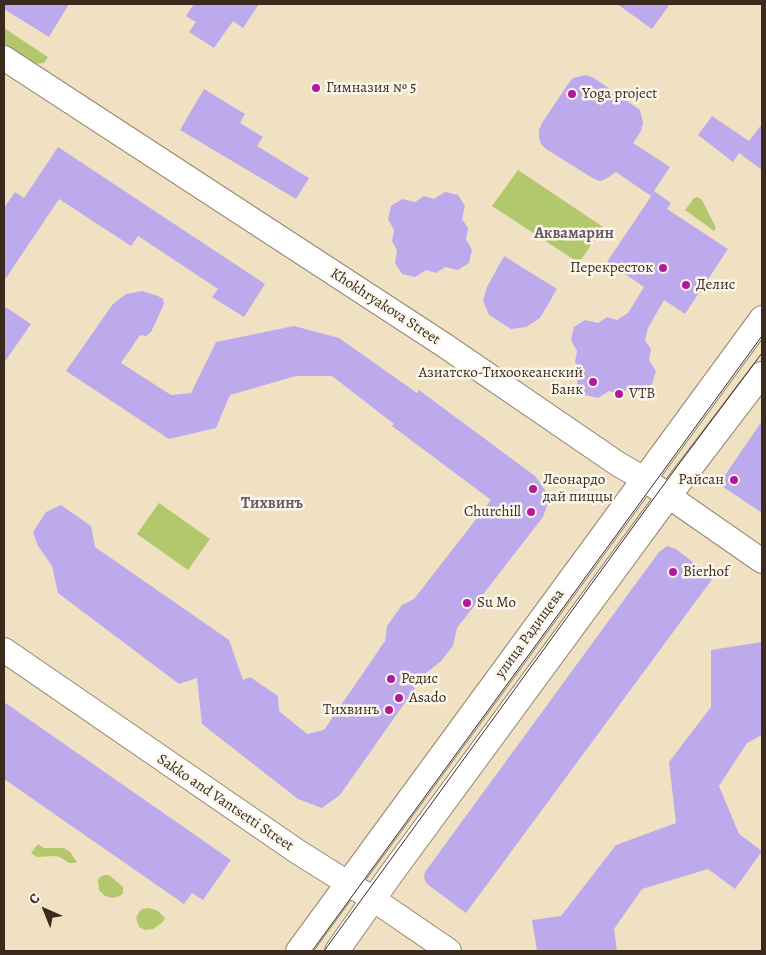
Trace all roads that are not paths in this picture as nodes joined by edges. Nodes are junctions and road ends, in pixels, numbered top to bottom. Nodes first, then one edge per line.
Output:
1 (4, 58) edge
2 (762, 318) edge
3 (762, 374) edge
4 (644, 478) junction
5 (669, 496) junction
6 (762, 562) edge
7 (4, 650) edge
8 (347, 884) junction
9 (373, 899) junction
10 (298, 951) edge
11 (337, 951) edge
12 (449, 951) edge

1 - 4 street, Khokhryakova Street
2 - 4 street, улица Радищева
3 - 5 street, улица Радищева
4 - 5 street, Khokhryakova Street
4 - 8 street, улица Радищева
5 - 6 street, Khokhryakova Street
5 - 9 street, улица Радищева
7 - 8 street, Sakko and Vantsetti Street
8 - 9 street, Sakko and Vantsetti Street
8 - 10 street, улица Радищева
9 - 11 street, улица Радищева
9 - 12 street, Sakko and Vantsetti Street

